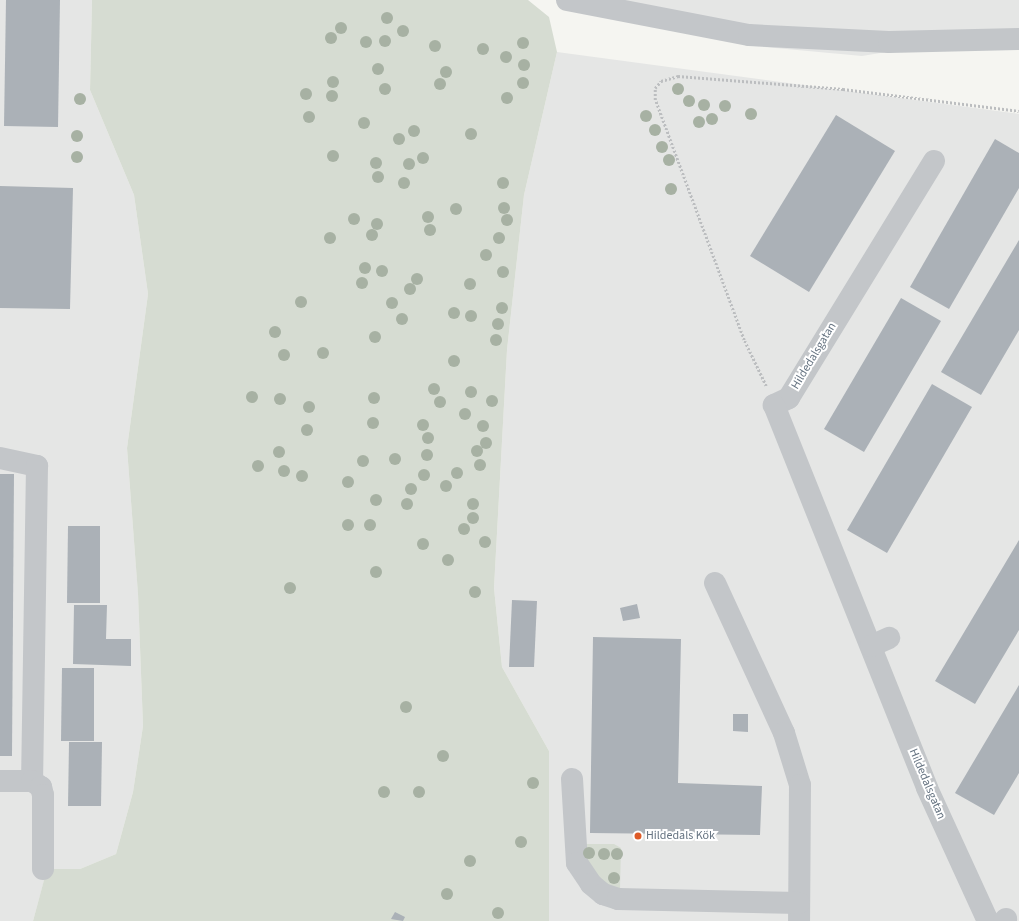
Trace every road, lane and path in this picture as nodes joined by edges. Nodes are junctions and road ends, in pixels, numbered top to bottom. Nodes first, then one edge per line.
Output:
1 (567, 0) edge
2 (1019, 39) edge
3 (1019, 111) edge
4 (934, 161) dead end
5 (774, 405) junction
6 (0, 458) edge
7 (715, 583) dead end
8 (572, 779) dead end
9 (0, 781) edge
10 (32, 781) junction
11 (43, 869) dead end
12 (799, 912) edge
13 (999, 920) edge

1 - 2 street
3 - 5 path
4 - 5 street, Hildedalsgatan
5 - 13 street, Hildedalsgatan
6 - 10 street
7 - 12 street
8 - 12 street
9 - 10 street
10 - 11 street

